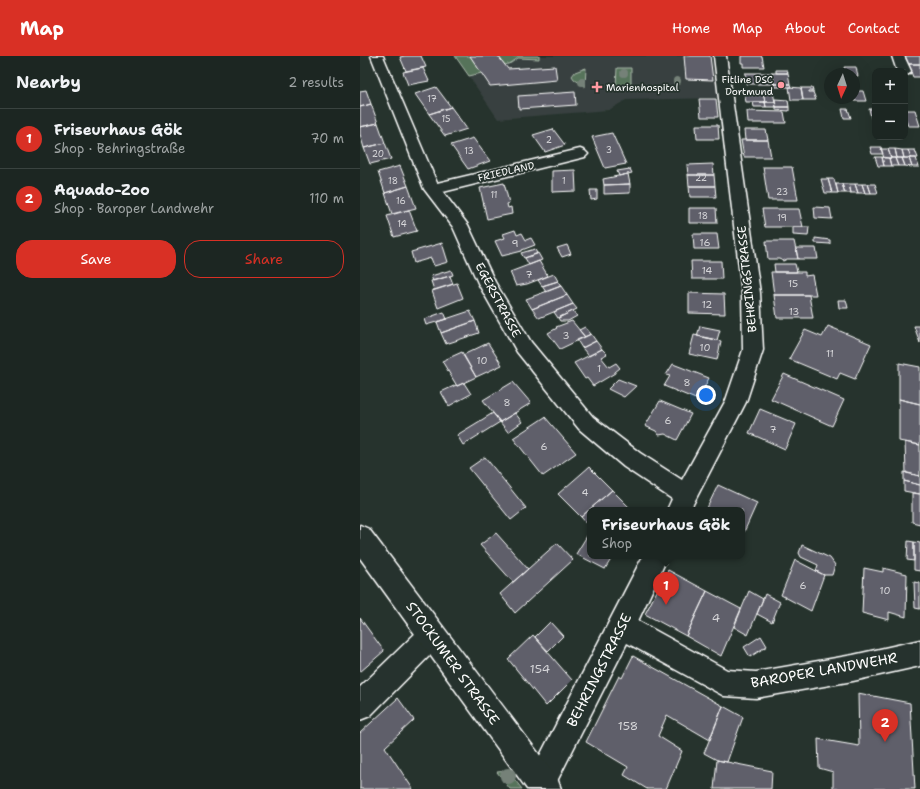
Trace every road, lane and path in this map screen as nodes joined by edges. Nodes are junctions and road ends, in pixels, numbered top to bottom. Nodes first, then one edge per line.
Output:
1 (377, 56) edge
2 (720, 56) edge
3 (898, 56) edge
4 (902, 68) edge
5 (580, 154) dead end
6 (432, 189) junction
7 (681, 503) edge
8 (360, 537) edge
9 (655, 559) edge
10 (622, 626) junction
11 (432, 635) junction
12 (920, 653) edge
13 (360, 706) edge
14 (544, 786) edge

1 - 6 street, EGERSTRASSE
2 - 7 street, BEHRINGSTRASSE
3 - 4 street
5 - 6 street, FRIEDLAND
6 - 7 street, EGERSTRASSE
8 - 11 main road, STOCKUMER STRASSE
9 - 10 street, BEHRINGSTRASSE
10 - 12 street, BAROPER LANDWEHR
10 - 14 street, BEHRINGSTRASSE
11 - 13 street
11 - 14 main road, STOCKUMER STRASSE

